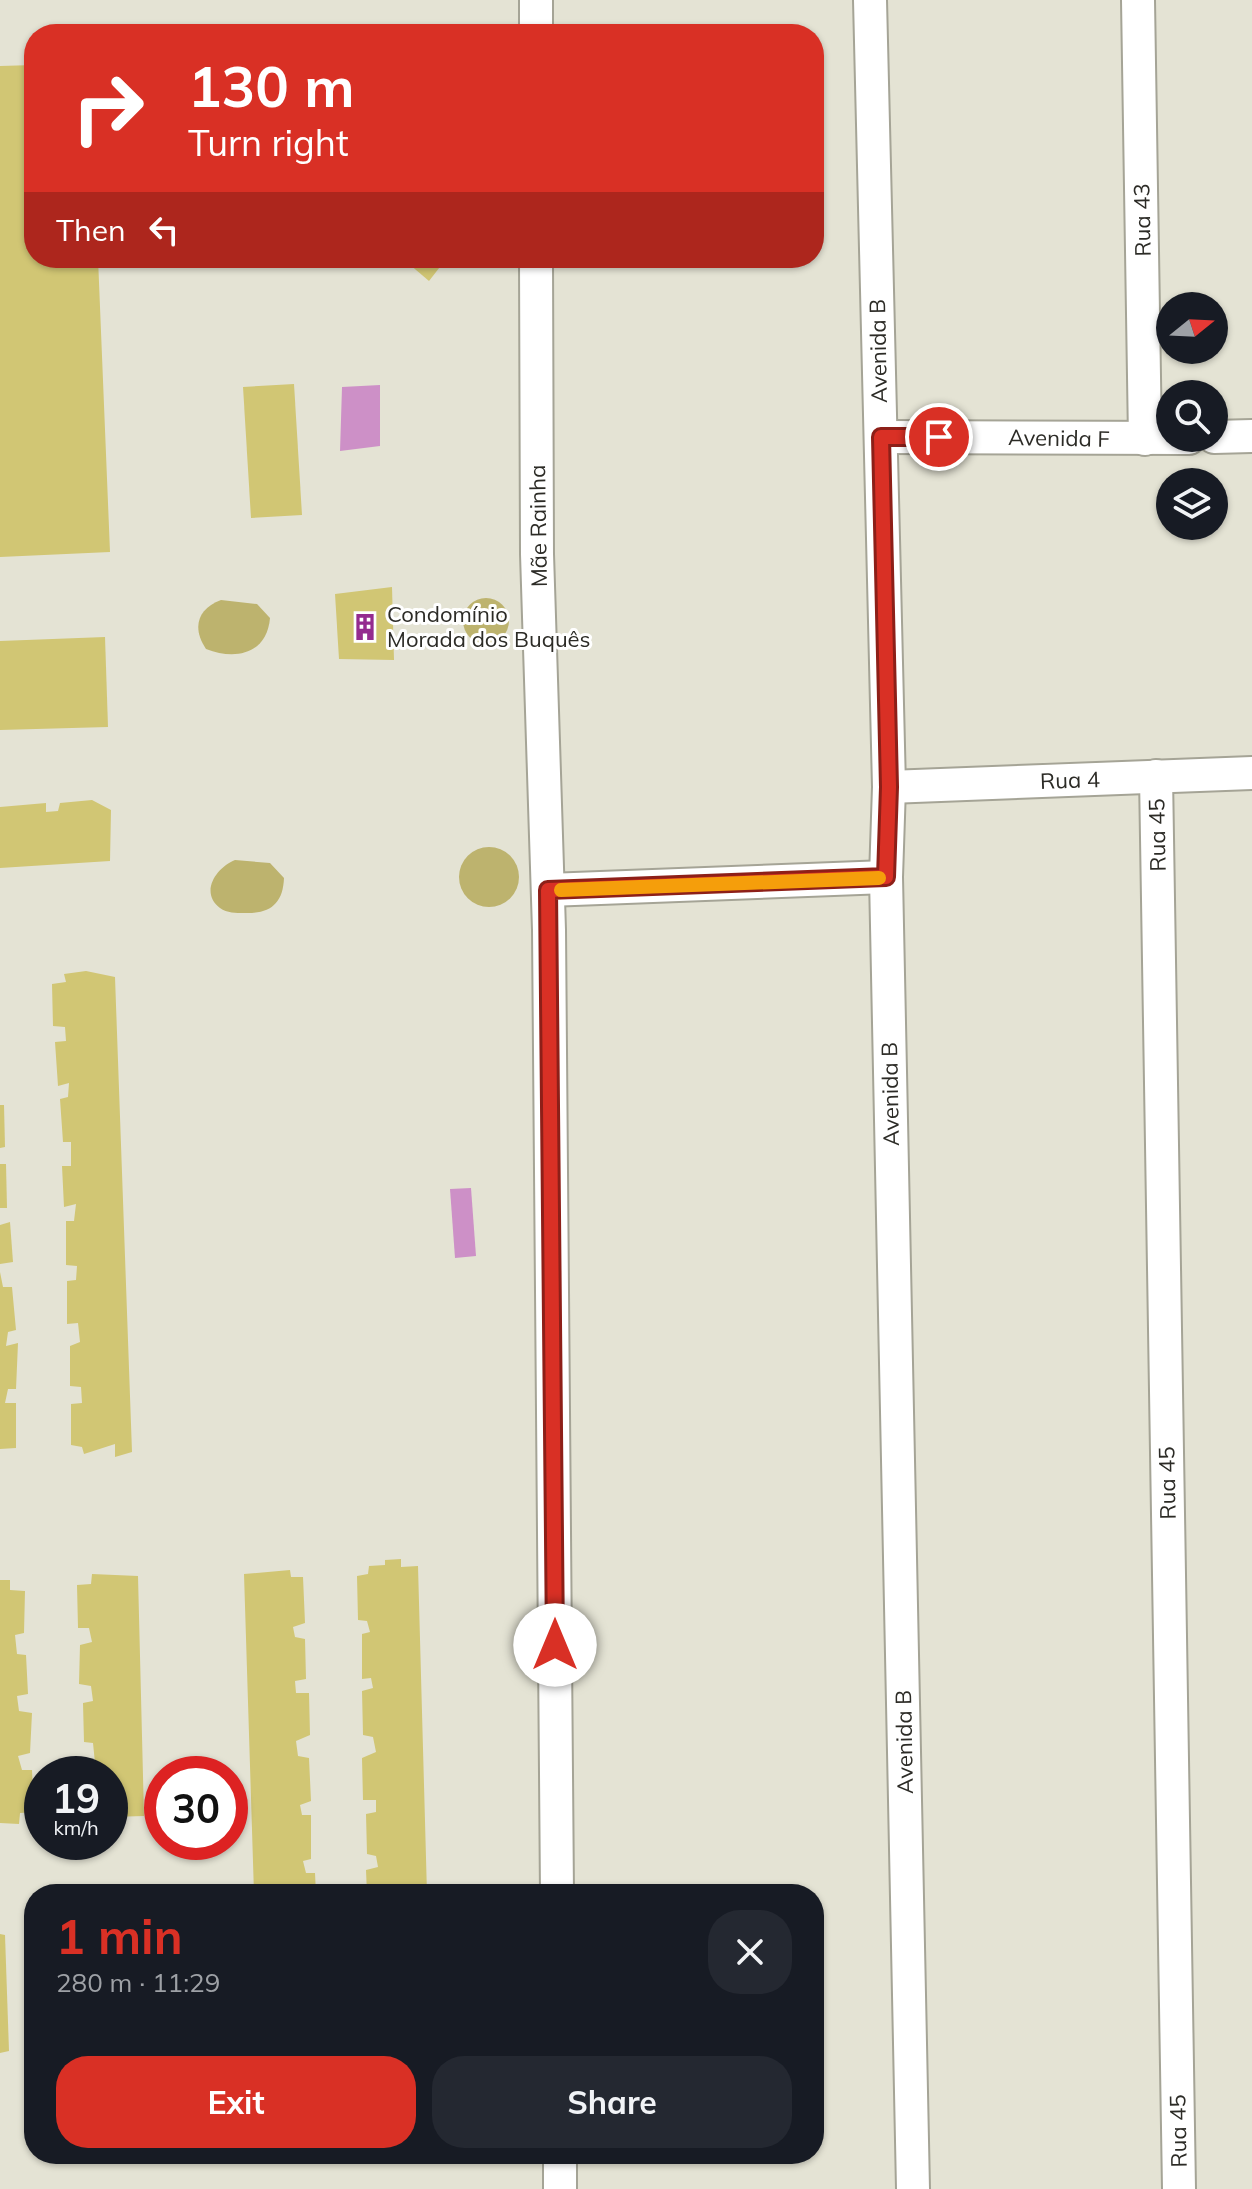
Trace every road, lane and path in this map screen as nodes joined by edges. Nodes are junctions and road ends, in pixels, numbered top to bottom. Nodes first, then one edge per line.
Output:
1 (536, 0) edge
2 (870, 0) edge
3 (1138, 0) edge
4 (536, 24) edge
5 (536, 268) edge
6 (1252, 436) edge
7 (881, 437) junction
8 (1228, 437) edge
9 (1145, 439) junction
10 (1156, 439) edge
11 (1252, 773) edge
12 (1156, 776) junction
13 (889, 787) junction
14 (886, 877) junction
15 (548, 890) junction
16 (557, 1884) edge
17 (560, 2164) edge
18 (560, 2189) edge
19 (913, 2189) edge
20 (1179, 2189) edge

1 - 4 street
2 - 7 street, Avenida B
3 - 9 street, Rua 43
5 - 15 street, Mãe Rainha
6 - 8 street
7 - 9 street, Avenida F
7 - 13 street, Avenida B
9 - 10 street, Avenida F
11 - 12 street, Rua 4
12 - 13 street, Rua 4
12 - 20 street, Rua 45
13 - 14 street, Avenida B
14 - 15 street
14 - 19 street, Avenida B
15 - 16 street, Mãe Rainha
17 - 18 street

